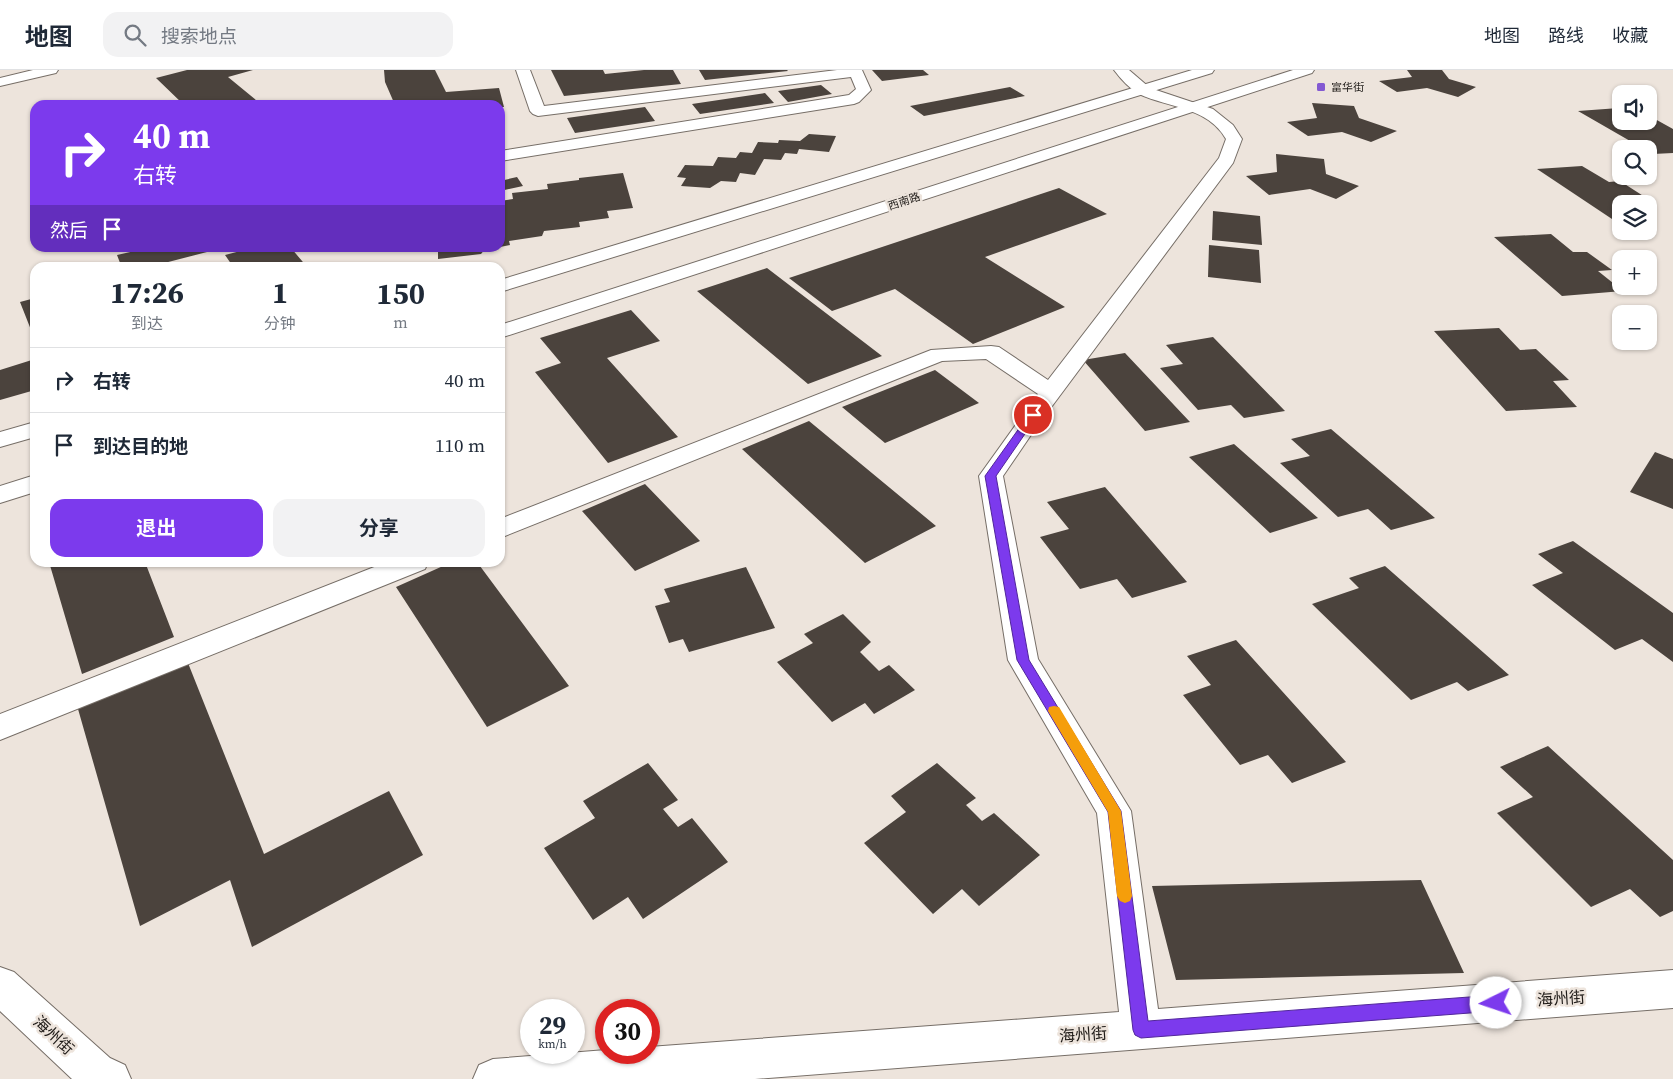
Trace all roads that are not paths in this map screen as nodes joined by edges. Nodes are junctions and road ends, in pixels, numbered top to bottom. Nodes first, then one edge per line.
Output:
1 (51, 70) edge
2 (523, 70) edge
3 (1121, 70) edge
4 (1207, 70) edge
5 (1308, 70) edge
6 (32, 72) edge
7 (687, 77) dead end
8 (0, 82) edge
9 (1142, 90) junction
10 (697, 92) junction
11 (1193, 107) junction
12 (505, 155) edge
13 (839, 183) junction
14 (880, 209) junction
15 (505, 284) edge
16 (505, 330) edge
17 (1050, 392) junction
18 (30, 431) edge
19 (0, 440) edge
20 (30, 485) edge
21 (0, 495) edge
22 (505, 527) edge
23 (402, 567) edge
24 (0, 727) edge
25 (0, 985) edge
26 (1673, 989) edge
27 (1141, 1030) junction
28 (111, 1079) edge
29 (492, 1079) edge

1 - 6 street
2 - 10 street
3 - 9 street
4 - 9 street
5 - 11 street, 西南路
6 - 8 street
7 - 10 street
9 - 11 street
9 - 13 street
10 - 12 street
11 - 14 street, 西南路
11 - 17 street
13 - 14 street
13 - 15 street
14 - 16 street, 西南路
17 - 22 street
17 - 27 street
18 - 19 street
20 - 21 street
23 - 24 street
25 - 28 street, 海州街
26 - 27 street, 海州街
27 - 29 street, 海州街

